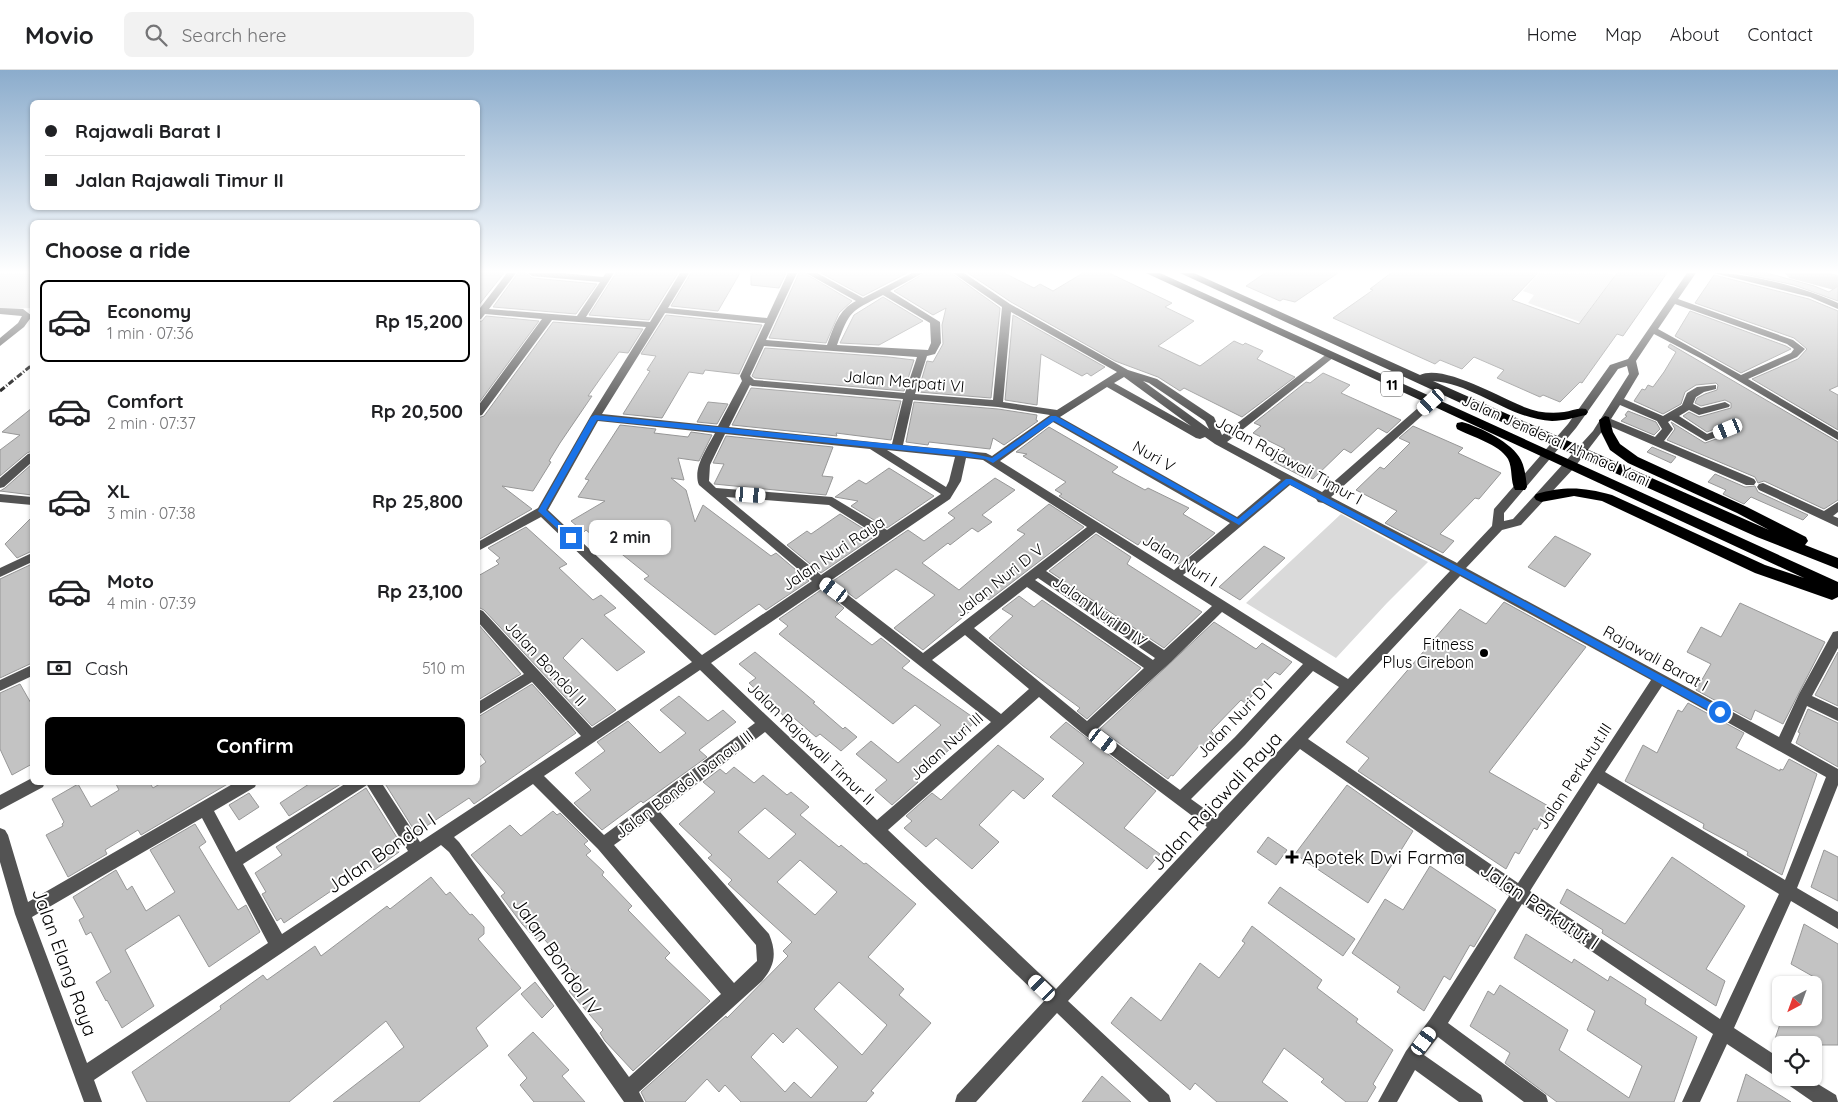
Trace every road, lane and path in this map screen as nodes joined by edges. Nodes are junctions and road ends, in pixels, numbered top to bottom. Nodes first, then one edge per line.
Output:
1 (23, 321) edge
2 (546, 321) edge
3 (596, 321) edge
4 (655, 321) edge
5 (771, 321) edge
6 (842, 321) edge
7 (935, 321) edge
8 (1006, 321) edge
9 (1034, 321) edge
10 (1257, 321) edge
11 (1292, 321) edge
12 (1657, 321) edge
13 (1733, 321) edge
14 (653, 325) junction
15 (1652, 329) junction
16 (0, 343) edge
17 (761, 343) junction
18 (831, 348) junction
19 (923, 354) junction
20 (1331, 355) junction
21 (1631, 361) junction
22 (1124, 372) junction
23 (1416, 377) junction
24 (1740, 379) junction
25 (747, 381) junction
26 (1106, 383) junction
27 (1712, 387) dead end
28 (909, 397) junction
29 (1618, 400) junction
30 (998, 404) junction
31 (1435, 404) junction
32 (1687, 404) junction
33 (1725, 405) dead end
34 (480, 411) edge
35 (1582, 412) junction
36 (1056, 415) junction
37 (595, 417) junction
38 (1668, 418) junction
39 (1605, 420) junction
40 (1728, 429) dead end
41 (721, 431) junction
42 (1838, 437) edge
43 (1219, 442) junction
44 (1559, 442) junction
45 (1656, 443) junction
46 (871, 445) junction
47 (897, 448) junction
48 (1581, 452) junction
49 (961, 454) junction
50 (1548, 455) junction
51 (30, 459) edge
52 (993, 461) junction
53 (1570, 465) junction
54 (1288, 480) junction
55 (1750, 482) dead end
56 (0, 484) edge
57 (1520, 487) junction
58 (1763, 487) dead end
59 (713, 492) junction
60 (948, 493) junction
61 (1541, 497) junction
62 (0, 498) edge
63 (1322, 498) junction
64 (30, 501) edge
65 (1838, 506) edge
66 (542, 511) junction
67 (1826, 516) junction
68 (1239, 523) junction
69 (1838, 523) edge
70 (1096, 526) junction
71 (1498, 527) junction
72 (887, 536) junction
73 (480, 546) edge
74 (30, 558) edge
75 (1834, 562) edge
76 (1458, 570) junction
77 (1037, 571) junction
78 (0, 573) edge
79 (1174, 576) junction
80 (1026, 580) junction
81 (821, 581) junction
82 (1838, 588) edge
83 (1838, 596) edge
84 (1221, 605) junction
85 (480, 616) edge
86 (965, 628) junction
87 (1838, 636) edge
88 (1166, 658) junction
89 (922, 661) junction
90 (701, 662) junction
91 (1312, 663) junction
92 (1155, 668) junction
93 (30, 671) edge
94 (533, 675) junction
95 (1659, 679) junction
96 (0, 686) edge
97 (1350, 687) junction
98 (1039, 689) junction
99 (1804, 698) junction
100 (480, 709) edge
101 (1838, 715) edge
102 (1000, 721) junction
103 (765, 724) junction
104 (1088, 729) junction
105 (590, 736) junction
106 (1300, 740) junction
107 (1782, 746) junction
108 (533, 774) junction
109 (1596, 774) junction
110 (1837, 775) edge
111 (33, 785) edge
112 (245, 785) edge
113 (356, 785) edge
114 (374, 785) edge
115 (1181, 799) junction
116 (0, 803) edge
117 (205, 809) junction
118 (650, 811) junction
119 (1218, 827) junction
120 (877, 830) junction
121 (0, 835) edge
122 (442, 836) junction
123 (602, 844) junction
124 (418, 853) junction
125 (235, 861) junction
126 (1788, 891) junction
127 (1519, 893) junction
128 (23, 914) junction
129 (1838, 921) edge
130 (279, 946) junction
131 (734, 996) junction
132 (1056, 1001) junction
133 (1436, 1025) junction
134 (1724, 1031) junction
135 (1412, 1057) junction
136 (1772, 1064) edge
137 (84, 1076) junction
138 (1805, 1086) edge
139 (631, 1096) edge
140 (93, 1102) edge
141 (964, 1102) edge
142 (1162, 1102) edge
143 (1386, 1102) edge
144 (1474, 1102) edge
145 (1539, 1102) edge
146 (1691, 1102) edge
147 (1829, 1102) edge

1 - 16 street
2 - 34 street
3 - 14 street
4 - 14 street
5 - 17 street
6 - 18 street
7 - 19 street
8 - 30 street
9 - 22 street, Jalan Rajawali Timur I
10 - 20 highway, Jalan Jenderal Ahmad Yani / 11
11 - 23 highway, Jalan Jenderal Ahmad Yani / 11
12 - 15 street
13 - 24 street
14 - 37 street
15 - 21 street
15 - 24 street
17 - 18 street
17 - 25 street
18 - 19 street
19 - 28 street
20 - 31 highway, Jalan Jenderal Ahmad Yani / 11
20 - 43 street
21 - 29 street, Jalan Rajawali Raya
21 - 35 street, Jalan Rajawali Raya
22 - 26 street
22 - 43 street, Jalan Rajawali Timur I
23 - 35 highway
23 - 44 highway, Jalan Jenderal Ahmad Yani / 11
24 - 42 street
25 - 28 street, Jalan Merpati VI
25 - 41 street
26 - 36 street
26 - 43 street
27 - 32 street
28 - 30 street, Jalan Merpati VI
28 - 47 street
29 - 38 street
29 - 39 street, Jalan Rajawali Raya
30 - 36 street, Jalan Merpati VI
31 - 50 highway, Jalan Jenderal Ahmad Yani / 11
31 - 57 highway
31 - 63 street
32 - 33 street
32 - 38 street
35 - 44 street, Jalan Rajawali Raya
36 - 52 street
36 - 68 street, Nuri V
37 - 41 street, Jalan Nuri I
37 - 66 street
38 - 40 street
38 - 45 street
39 - 45 street
39 - 48 street, Jalan Rajawali Raya
39 - 75 highway
41 - 46 street, Jalan Nuri I
41 - 59 street
43 - 54 street, Jalan Rajawali Timur I
44 - 48 highway, Jalan Jenderal Ahmad Yani / 11
44 - 50 street, Jalan Rajawali Raya
45 - 55 street
46 - 47 street, Jalan Nuri I
46 - 60 street
47 - 49 street, Jalan Nuri I
48 - 53 street, Jalan Rajawali Raya
48 - 75 highway, Jalan Jenderal Ahmad Yani / 11
49 - 52 street, Jalan Nuri I
49 - 60 street
50 - 53 highway, Jalan Jenderal Ahmad Yani / 11
50 - 57 street, Jalan Rajawali Raya
51 - 56 street
52 - 70 street, Jalan Nuri I
53 - 61 street, Jalan Rajawali Raya
53 - 82 highway, Jalan Jenderal Ahmad Yani / 11
54 - 63 street, Jalan Rajawali Timur I
54 - 68 street
57 - 71 street, Jalan Rajawali Raya
58 - 67 street
59 - 72 street
59 - 81 street
60 - 72 street, Jalan Nuri Raya
61 - 71 street, Jalan Rajawali Raya
61 - 83 highway
62 - 64 street
63 - 76 street, Jalan Rajawali Timur I
65 - 67 street
66 - 73 street
66 - 90 street, Jalan Rajawali Timur II
67 - 69 street
68 - 79 street
70 - 77 street, Jalan Nuri D V
70 - 79 street, Jalan Nuri I
71 - 76 street, Jalan Rajawali Raya
72 - 81 street, Jalan Nuri Raya
74 - 78 street
76 - 95 street, Rajawali Barat I
76 - 97 street, Jalan Rajawali Raya
77 - 80 street, Jalan Nuri D V
77 - 88 street
79 - 84 street, Jalan Nuri I
80 - 86 street, Jalan Nuri D V
80 - 92 street, Jalan Nuri D IV
81 - 89 street
81 - 90 street, Jalan Nuri Raya
84 - 88 street
84 - 91 street, Jalan Nuri I
85 - 94 street, Jalan Bondol II
86 - 89 street, Jalan Nuri D V
86 - 98 street
87 - 99 street
88 - 92 street
89 - 102 street
90 - 103 street, Jalan Rajawali Timur II
90 - 105 street, Jalan Bondol I
91 - 97 street, Jalan Nuri I
91 - 115 street, Jalan Nuri D I
92 - 104 street
93 - 96 street
94 - 100 street
94 - 105 street, Jalan Bondol II
95 - 107 street, Rajawali Barat I
95 - 109 street, Jalan Perkutut.III
97 - 106 street, Jalan Rajawali Raya
98 - 102 street, Jalan Nuri III
98 - 104 street
99 - 101 street
99 - 107 street
102 - 120 street, Jalan Nuri III
103 - 118 street, Jalan Bondol Danau III
103 - 120 street, Jalan Rajawali Timur II
104 - 115 street
105 - 108 street, Jalan Bondol I
106 - 119 street, Jalan Rajawali Raya
106 - 127 street, Jalan Perkutut I
107 - 110 street, Rajawali Barat I
108 - 122 street, Jalan Bondol I
108 - 123 street
109 - 126 street
109 - 127 street, Jalan Perkutut.III
110 - 126 street
111 - 116 street
112 - 117 street
113 - 125 street
114 - 124 street
115 - 119 street
117 - 125 street
117 - 128 street
118 - 123 street, Jalan Bondol Danau III
118 - 131 street
119 - 132 street, Jalan Rajawali Raya
120 - 132 street, Jalan Rajawali Timur II
121 - 128 street, Jalan Elang Raya
122 - 124 street, Jalan Bondol I
122 - 139 street, Jalan Bondol IV
123 - 131 street
124 - 130 street, Jalan Bondol I
125 - 130 street
126 - 129 street
126 - 134 street
127 - 133 street, Jalan Perkutut.III
127 - 134 street, Jalan Perkutut I
128 - 137 street, Jalan Elang Raya
130 - 137 street, Jalan Bondol I
131 - 139 street
132 - 141 street, Jalan Rajawali Raya
132 - 142 street, Jalan Rajawali Timur II
133 - 135 street, Jalan Perkutut.III
133 - 145 street
134 - 136 street, Jalan Perkutut I
134 - 146 street
135 - 143 street, Jalan Perkutut.III
135 - 144 street
137 - 140 street, Jalan Elang Raya
138 - 147 street

